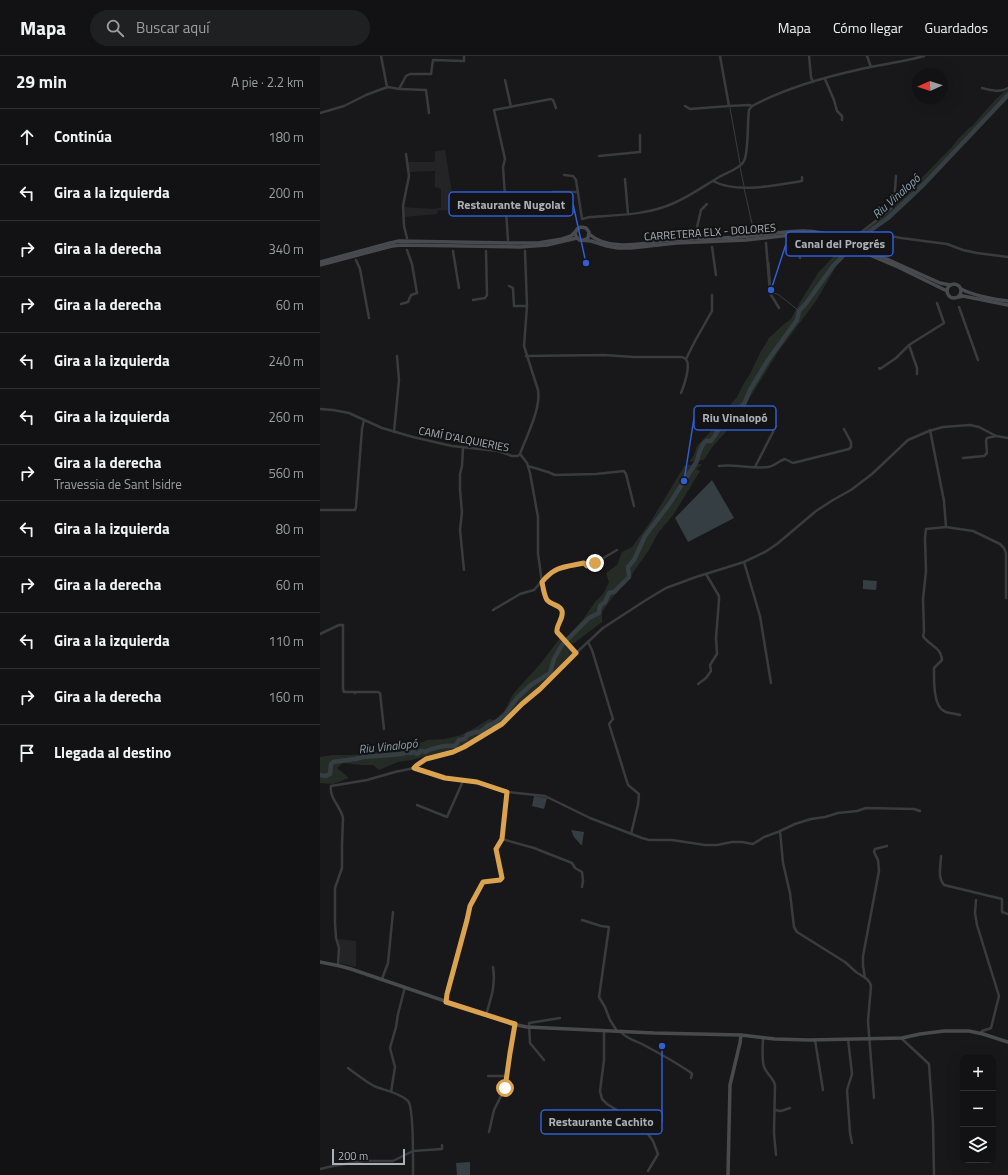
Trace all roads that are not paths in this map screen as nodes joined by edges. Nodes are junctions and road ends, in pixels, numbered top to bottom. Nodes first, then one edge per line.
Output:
1 (381, 56) edge
2 (464, 56) edge
3 (720, 56) edge
4 (809, 56) edge
5 (867, 56) edge
6 (924, 56) edge
7 (871, 67) junction
8 (825, 79) junction
9 (505, 80) dead end
10 (813, 82) junction
11 (387, 87) junction
12 (982, 88) dead end
13 (1008, 88) edge
14 (399, 89) junction
15 (685, 106) dead end
16 (728, 106) junction
17 (752, 106) junction
18 (511, 107) junction
19 (556, 108) dead end
20 (320, 113) edge
21 (429, 113) dead end
22 (842, 120) dead end
23 (640, 135) dead end
24 (406, 154) dead end
25 (599, 156) dead end
26 (564, 175) dead end
27 (896, 176) dead end
28 (802, 177) dead end
29 (625, 179) dead end
30 (712, 181) junction
31 (553, 192) dead end
32 (578, 192) junction
33 (707, 204) dead end
34 (628, 214) junction
35 (576, 231) junction
36 (589, 234) junction
37 (695, 236) dead end
38 (850, 237) dead end
39 (407, 238) dead end
40 (577, 238) junction
41 (508, 240) dead end
42 (584, 240) junction
43 (804, 240) dead end
44 (841, 241) junction
45 (766, 243) dead end
46 (866, 244) dead end
47 (712, 247) dead end
48 (407, 250) dead end
49 (861, 250) junction
50 (454, 251) dead end
51 (486, 251) dead end
52 (525, 251) dead end
53 (1008, 257) edge
54 (800, 258) dead end
55 (356, 260) dead end
56 (320, 262) edge
57 (320, 266) edge
58 (716, 275) dead end
59 (950, 285) junction
60 (509, 286) dead end
61 (459, 288) dead end
62 (961, 289) junction
63 (947, 292) junction
64 (712, 295) dead end
65 (958, 297) junction
66 (473, 300) dead end
67 (1008, 301) edge
68 (937, 303) dead end
69 (401, 304) dead end
70 (1008, 305) edge
71 (527, 306) junction
72 (959, 307) dead end
73 (779, 308) dead end
74 (369, 318) dead end
75 (909, 345) junction
76 (397, 356) dead end
77 (526, 356) junction
78 (686, 359) junction
79 (978, 360) dead end
80 (879, 368) dead end
81 (917, 374) dead end
82 (681, 393) dead end
83 (320, 409) edge
84 (364, 420) junction
85 (776, 426) dead end
86 (844, 429) dead end
87 (930, 430) junction
88 (394, 432) junction
89 (996, 436) junction
90 (1008, 438) edge
91 (463, 448) junction
92 (520, 454) junction
93 (963, 458) dead end
94 (528, 466) junction
95 (719, 466) dead end
96 (754, 467) junction
97 (634, 506) dead end
98 (320, 510) edge
99 (946, 527) junction
100 (617, 550) dead end
101 (744, 562) junction
102 (464, 570) dead end
103 (706, 574) junction
104 (542, 582) junction
105 (1006, 598) dead end
106 (493, 610) dead end
107 (320, 634) edge
108 (588, 642) junction
109 (576, 653) junction
110 (698, 684) dead end
111 (771, 684) dead end
112 (960, 714) dead end
113 (384, 729) dead end
114 (414, 768) junction
115 (462, 781) junction
116 (507, 792) junction
117 (417, 805) dead end
118 (920, 811) dead end
119 (780, 831) junction
120 (631, 834) junction
121 (502, 839) junction
122 (887, 846) dead end
123 (941, 856) dead end
124 (582, 887) dead end
125 (976, 900) dead end
126 (393, 912) dead end
127 (1008, 914) edge
128 (582, 920) dead end
129 (320, 962) edge
130 (338, 965) junction
131 (493, 967) dead end
132 (865, 978) junction
133 (382, 979) junction
134 (405, 987) junction
135 (446, 1002) junction
136 (486, 1015) junction
137 (560, 1018) dead end
138 (515, 1024) junction
139 (529, 1027) junction
140 (604, 1030) junction
141 (619, 1031) junction
142 (981, 1034) junction
143 (740, 1035) junction
144 (763, 1038) junction
145 (870, 1038) junction
146 (900, 1038) junction
147 (848, 1039) junction
148 (815, 1040) junction
149 (1008, 1042) edge
150 (544, 1060) dead end
151 (348, 1068) dead end
152 (488, 1076) dead end
153 (507, 1076) junction
154 (691, 1078) dead end
155 (823, 1090) dead end
156 (391, 1092) junction
157 (874, 1098) dead end
158 (790, 1108) dead end
159 (775, 1110) junction
160 (489, 1132) dead end
161 (852, 1143) dead end
162 (442, 1146) dead end
163 (413, 1151) junction
164 (776, 1155) dead end
165 (320, 1169) edge
166 (648, 1171) dead end
167 (413, 1175) edge
168 (728, 1175) edge
169 (934, 1175) edge

1 - 11 street
2 - 14 street
3 - 16 street
4 - 10 street
5 - 7 street
6 - 7 street
7 - 8 street
8 - 10 street
8 - 22 street
9 - 18 street
10 - 17 street
11 - 14 street
11 - 20 street
12 - 13 street
14 - 21 street
15 - 16 street
16 - 17 street
17 - 30 street
18 - 19 street
18 - 41 street
23 - 25 street
24 - 39 street
26 - 32 street
27 - 38 street
28 - 30 street
29 - 34 street
30 - 34 street
31 - 32 street
32 - 34 street
33 - 37 street
35 - 36 main road
35 - 40 main road
35 - 56 main road
36 - 42 main road
36 - 44 main road, CARRETERA ELX - DOLORES
40 - 42 main road
40 - 57 main road
42 - 44 main road, CARRETERA ELX - DOLORES
43 - 54 street
44 - 49 main road, CARRETERA ELX - DOLORES
45 - 73 street
46 - 53 street
47 - 58 street
48 - 69 street
49 - 59 main road, CARRETERA ELX - DOLORES
49 - 63 main road, CARRETERA ELX - DOLORES
50 - 61 street
51 - 66 street
52 - 71 street, CAMÍ D'ALQUIERIES
55 - 74 street
59 - 62 main road
59 - 63 main road
60 - 71 street
62 - 65 main road
62 - 67 main road
63 - 65 main road
64 - 78 street
65 - 70 main road
68 - 75 street
71 - 77 street, CAMÍ D'ALQUIERIES
72 - 79 street
75 - 80 street
75 - 81 street
76 - 88 street
77 - 78 street
77 - 92 street, CAMÍ D'ALQUIERIES
78 - 82 street
83 - 84 street, CAMÍ D'ALQUIERIES
84 - 88 street, CAMÍ D'ALQUIERIES
84 - 98 street
85 - 96 street
86 - 96 street
87 - 89 street
87 - 99 street
87 - 101 street
88 - 91 street, CAMÍ D'ALQUIERIES
89 - 90 street
89 - 93 street
91 - 92 street, CAMÍ D'ALQUIERIES
91 - 102 street
92 - 94 street
94 - 97 street
94 - 104 street
95 - 96 street
99 - 105 street
99 - 112 street
100 - 104 street
101 - 103 street
101 - 111 street
103 - 108 street
103 - 110 street
104 - 106 street
104 - 109 street
107 - 113 street
108 - 109 street
108 - 120 street
109 - 114 street
114 - 115 street
114 - 130 street
115 - 116 street
115 - 117 street
116 - 120 street
116 - 121 street
118 - 119 street
119 - 120 street
119 - 132 street
121 - 124 street
121 - 135 street
122 - 132 street
123 - 127 street
125 - 142 street
126 - 133 street
128 - 141 street
129 - 130 main road
130 - 133 main road
131 - 136 street
132 - 145 street
133 - 134 main road
134 - 135 main road
134 - 156 street
135 - 136 main road
136 - 138 main road
137 - 139 street
138 - 139 main road
138 - 153 street
139 - 140 main road
139 - 150 street
140 - 141 main road
140 - 166 street
141 - 143 main road
141 - 154 street
142 - 146 main road
142 - 149 main road
143 - 144 main road
143 - 168 main road
144 - 148 main road
144 - 159 street
145 - 146 main road
145 - 147 main road
145 - 157 street
146 - 169 street
147 - 148 main road
147 - 161 street
148 - 155 street
151 - 156 street
152 - 153 street
153 - 160 street
156 - 163 street
158 - 159 street
159 - 164 street
162 - 163 street
163 - 165 street
163 - 167 street

